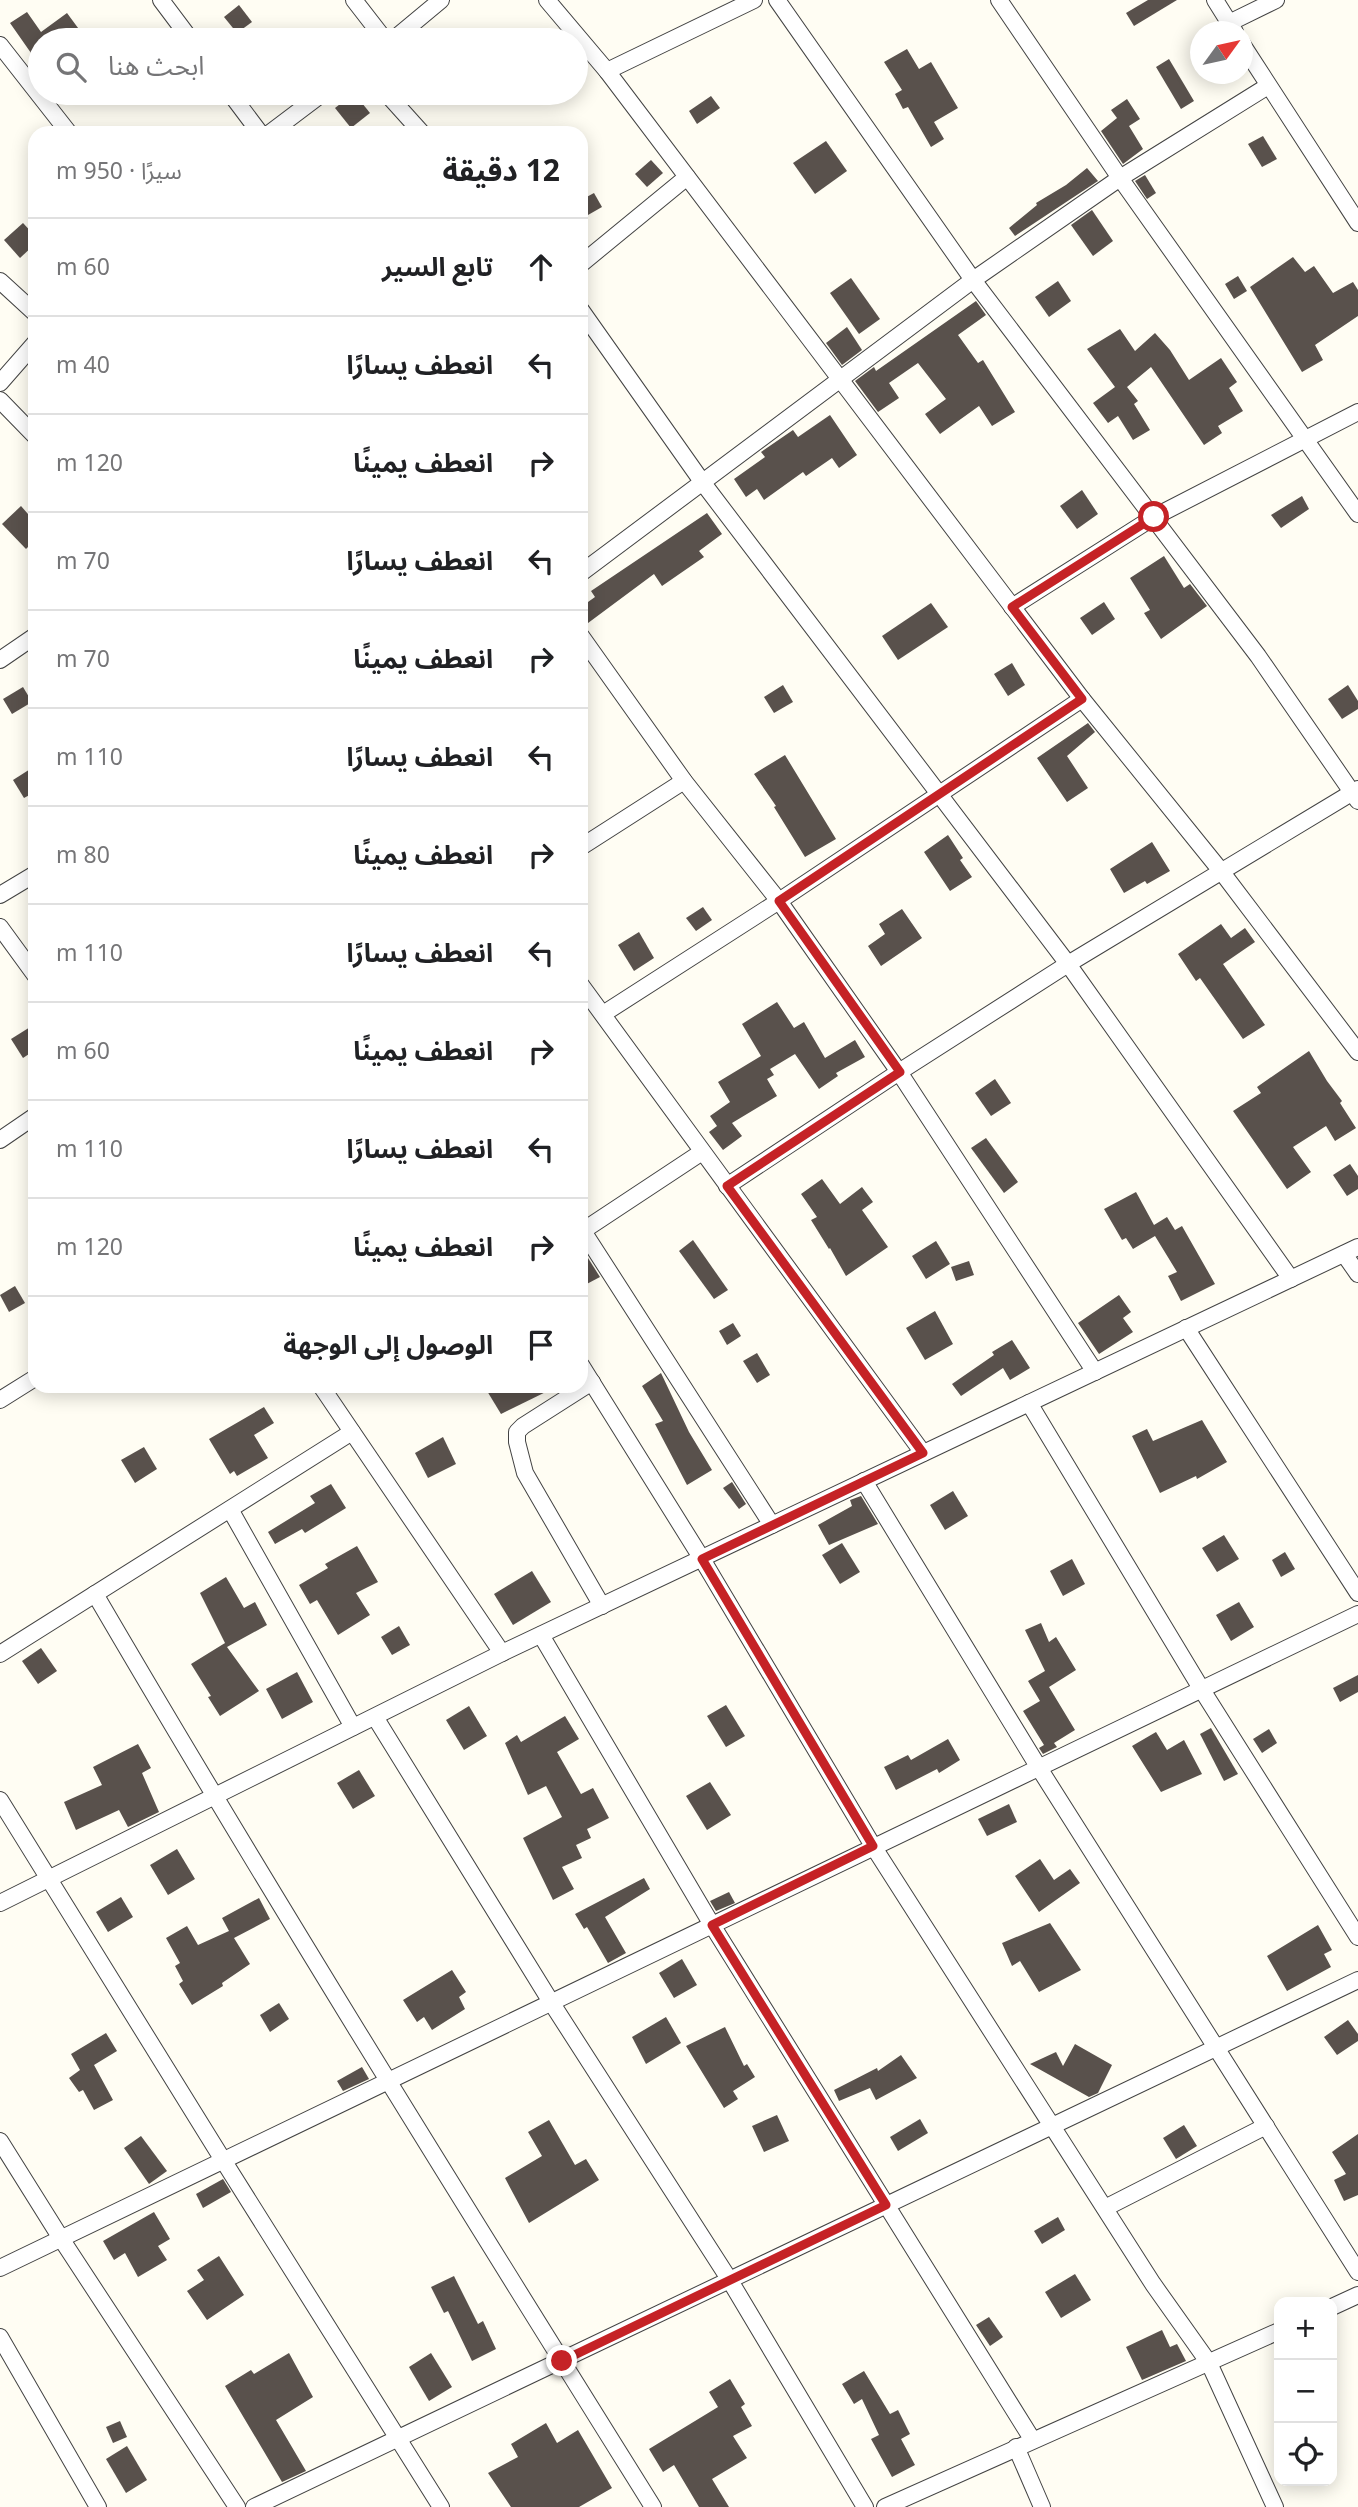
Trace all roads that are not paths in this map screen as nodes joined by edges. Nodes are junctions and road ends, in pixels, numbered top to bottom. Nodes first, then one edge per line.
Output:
1 (160, 0) edge
2 (354, 0) edge
3 (441, 0) edge
4 (547, 0) edge
5 (754, 0) edge
6 (777, 0) edge
7 (999, 0) edge
8 (1215, 0) edge
9 (1276, 0) edge
10 (1228, 21) edge
11 (1242, 21) edge
12 (182, 28) edge
13 (376, 28) edge
14 (407, 28) edge
15 (571, 28) edge
16 (0, 45) edge
17 (588, 49) edge
18 (1253, 62) edge
19 (607, 71) junction
20 (28, 81) edge
21 (1268, 86) junction
22 (47, 105) edge
23 (239, 105) edge
24 (307, 105) edge
25 (397, 105) edge
26 (64, 126) edge
27 (255, 126) edge
28 (279, 126) edge
29 (416, 126) edge
30 (687, 177) junction
31 (1120, 178) junction
32 (1358, 223) edge
33 (588, 258) edge
34 (973, 280) junction
35 (0, 281) edge
36 (28, 307) edge
37 (588, 320) edge
38 (28, 351) edge
39 (840, 378) junction
40 (0, 383) edge
41 (0, 400) edge
42 (1358, 412) edge
43 (28, 429) edge
44 (1307, 440) junction
45 (703, 483) junction
46 (1358, 514) edge
47 (1154, 517) junction
48 (588, 568) edge
49 (1012, 607) junction
50 (28, 641) edge
51 (588, 646) edge
52 (0, 660) edge
53 (1082, 699) junction
54 (684, 781) junction
55 (938, 793) junction
56 (1356, 794) edge
57 (588, 843) edge
58 (1220, 871) junction
59 (28, 878) edge
60 (0, 895) edge
61 (779, 901) junction
62 (0, 927) edge
63 (1068, 964) junction
64 (28, 965) edge
65 (588, 994) edge
66 (603, 1014) junction
67 (1358, 1052) edge
68 (900, 1072) junction
69 (28, 1120) edge
70 (3, 1132) edge
71 (702, 1152) junction
72 (727, 1186) junction
73 (588, 1227) edge
74 (588, 1240) edge
75 (1351, 1250) edge
76 (1358, 1274) edge
77 (1291, 1279) junction
78 (1186, 1328) junction
79 (1095, 1372) junction
80 (588, 1376) edge
81 (592, 1382) junction
82 (28, 1383) edge
83 (588, 1385) edge
84 (326, 1393) edge
85 (575, 1393) edge
86 (0, 1401) edge
87 (1029, 1403) junction
88 (352, 1432) junction
89 (923, 1453) junction
90 (864, 1481) junction
91 (231, 1511) junction
92 (772, 1525) junction
93 (702, 1559) junction
94 (1358, 1593) edge
95 (94, 1594) junction
96 (602, 1606) junction
97 (1358, 1614) edge
98 (541, 1635) junction
99 (502, 1653) junction
100 (0, 1654) edge
101 (1202, 1690) junction
102 (375, 1717) junction
103 (353, 1727) junction
104 (1039, 1768) junction
105 (213, 1795) junction
106 (0, 1800) edge
107 (873, 1846) junction
108 (48, 1878) junction
109 (0, 1903) edge
110 (712, 1925) junction
111 (1358, 1937) edge
112 (1358, 1980) edge
113 (551, 2002) junction
114 (1217, 2047) junction
115 (387, 2080) junction
116 (1054, 2126) junction
117 (1266, 2126) junction
118 (0, 2141) edge
119 (223, 2160) junction
120 (886, 2205) junction
121 (1105, 2208) junction
122 (62, 2240) junction
123 (0, 2268) edge
124 (1358, 2272) edge
125 (729, 2279) junction
126 (1358, 2295) edge
127 (1337, 2305) edge
128 (1274, 2333) edge
129 (0, 2337) edge
130 (562, 2361) junction
131 (1209, 2363) junction
132 (397, 2438) junction
133 (1032, 2440) junction
134 (1016, 2447) junction
135 (98, 2507) edge
136 (237, 2507) edge
137 (254, 2507) edge
138 (441, 2507) edge
139 (653, 2507) edge
140 (865, 2507) edge
141 (886, 2507) edge
142 (1042, 2507) edge
143 (1275, 2507) edge

1 - 12 street
2 - 13 street
3 - 14 street
4 - 15 street
5 - 19 street
6 - 34 street
7 - 31 street
8 - 10 street
9 - 11 street
16 - 20 street
17 - 19 street
18 - 21 street
19 - 30 street
21 - 31 street
21 - 32 street
22 - 26 street
23 - 27 street
24 - 28 street
25 - 29 street
30 - 33 street
30 - 39 street
31 - 34 street
31 - 44 street
34 - 39 street
34 - 47 street
35 - 36 street
37 - 45 street
38 - 40 street
39 - 45 street
39 - 49 street
41 - 43 street
42 - 44 street
44 - 46 street
44 - 47 street
45 - 48 street
45 - 55 street
47 - 49 street
47 - 56 street
49 - 53 street
50 - 52 street
51 - 54 street
53 - 55 street
53 - 58 street
54 - 57 street
54 - 61 street
55 - 61 street
55 - 63 street
56 - 58 street
58 - 63 street
58 - 67 street
59 - 60 street
61 - 66 street
61 - 68 street
62 - 64 street
63 - 68 street
63 - 77 street
65 - 66 street
66 - 71 street
68 - 72 street
68 - 79 street
69 - 70 street
71 - 72 street
71 - 73 street
72 - 89 street
74 - 92 street
75 - 76 street
75 - 77 street
77 - 78 street
78 - 79 street
78 - 94 street
79 - 87 street
80 - 81 street
81 - 83 street
81 - 93 street
82 - 86 street
84 - 88 street
85 - 96 street
87 - 89 street
87 - 101 street
88 - 91 street
88 - 99 street
89 - 90 street
90 - 92 street
90 - 104 street
91 - 95 street
91 - 103 street
92 - 93 street
93 - 96 street
93 - 107 street
95 - 100 street
95 - 105 street
96 - 98 street
97 - 101 street
98 - 99 street
98 - 110 street
99 - 102 street
101 - 104 street
101 - 111 street
102 - 103 street
102 - 113 street
103 - 105 street
104 - 107 street
104 - 114 street
105 - 108 street
105 - 115 street
106 - 108 street
107 - 110 street
107 - 116 street
108 - 109 street
108 - 119 street
110 - 113 street
110 - 120 street
112 - 114 street
113 - 115 street
113 - 125 street
114 - 116 street
114 - 117 street
115 - 119 street
115 - 130 street
116 - 120 street
116 - 121 street
117 - 121 street
117 - 124 street
118 - 122 street
119 - 122 street
119 - 132 street
120 - 125 street
120 - 133 street
121 - 131 street
122 - 123 street
122 - 136 street
125 - 130 street
125 - 140 street
126 - 127 street
128 - 131 street
129 - 135 street
130 - 132 street
130 - 139 street
131 - 133 street
131 - 143 street
132 - 137 street
132 - 138 street
133 - 134 street
134 - 141 street
134 - 142 street

